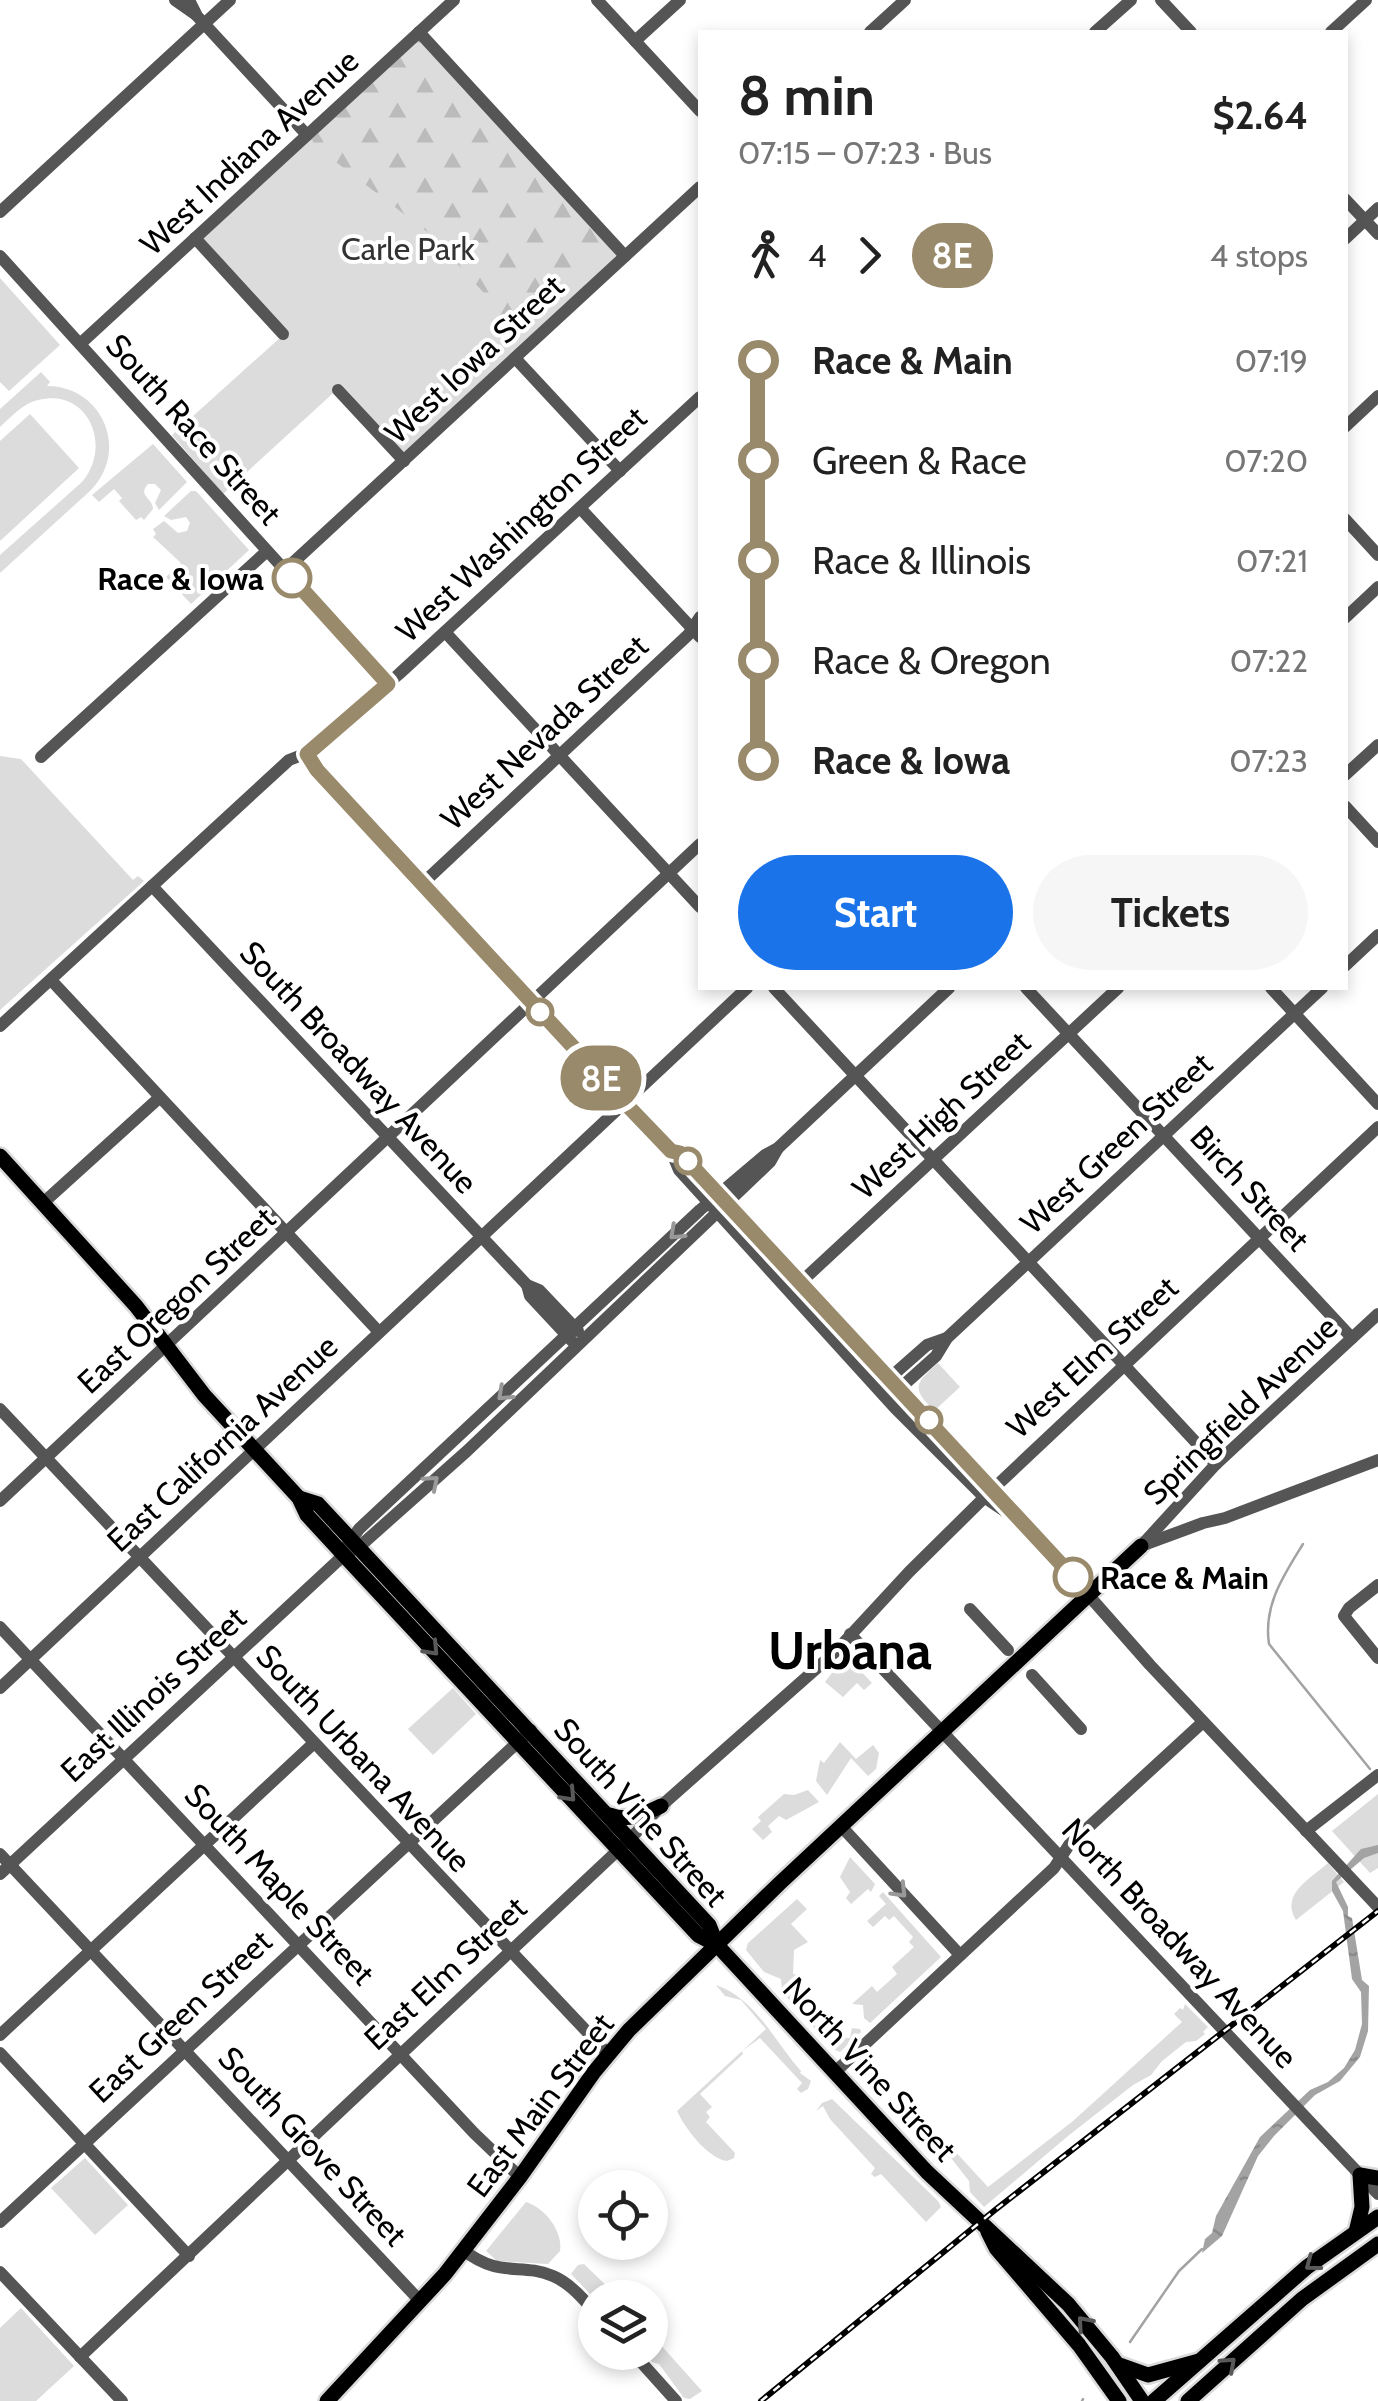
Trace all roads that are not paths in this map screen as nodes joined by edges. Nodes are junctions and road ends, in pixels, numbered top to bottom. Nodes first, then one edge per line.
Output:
1 (175, 0) edge
2 (189, 0) edge
3 (230, 0) edge
4 (454, 0) edge
5 (597, 0) edge
6 (680, 0) edge
7 (905, 0) edge
8 (1131, 0) edge
9 (1160, 0) edge
10 (1366, 0) edge
11 (201, 20) junction
12 (872, 30) edge
13 (1097, 30) edge
14 (1189, 30) edge
15 (1333, 30) edge
16 (419, 32) junction
17 (635, 41) junction
18 (698, 109) edge
19 (307, 136) junction
20 (698, 189) edge
21 (1348, 202) edge
22 (1378, 208) edge
23 (0, 212) edge
24 (1365, 220) junction
25 (1378, 234) edge
26 (1348, 236) edge
27 (195, 238) junction
28 (0, 256) edge
29 (624, 256) junction
30 (284, 334) dead end
31 (80, 344) junction
32 (515, 358) junction
33 (338, 390) dead end
34 (1378, 396) edge
35 (698, 399) edge
36 (1348, 424) edge
37 (404, 462) junction
38 (620, 471) junction
39 (580, 508) junction
40 (1348, 522) edge
41 (267, 551) junction
42 (1378, 554) edge
43 (285, 570) junction
44 (1378, 587) edge
45 (1348, 615) edge
46 (697, 628) edge
47 (444, 632) junction
48 (388, 684) junction
49 (1378, 744) edge
50 (307, 754) junction
51 (559, 756) junction
52 (41, 757) dead end
53 (1348, 773) edge
54 (1348, 809) edge
55 (1378, 842) edge
56 (698, 846) edge
57 (669, 874) junction
58 (422, 884) junction
59 (152, 886) junction
60 (698, 906) edge
61 (1378, 935) edge
62 (1348, 963) edge
63 (51, 980) junction
64 (745, 990) edge
65 (776, 990) edge
66 (947, 990) edge
67 (1028, 990) edge
68 (1116, 990) edge
69 (1273, 990) edge
70 (1320, 990) edge
71 (532, 1003) junction
72 (1295, 1013) junction
73 (0, 1026) edge
74 (1068, 1034) junction
75 (855, 1075) junction
76 (159, 1098) junction
77 (624, 1102) junction
78 (1378, 1104) edge
79 (1378, 1127) edge
80 (1164, 1136) junction
81 (388, 1137) junction
82 (0, 1156) edge
83 (934, 1160) junction
84 (43, 1203) junction
85 (718, 1203) junction
86 (287, 1233) junction
87 (480, 1236) junction
88 (1259, 1238) junction
89 (1029, 1263) junction
90 (801, 1282) junction
91 (1378, 1314) edge
92 (570, 1331) junction
93 (379, 1332) junction
94 (1352, 1338) junction
95 (582, 1343) junction
96 (166, 1347) junction
97 (1123, 1366) junction
98 (895, 1384) junction
99 (883, 1394) junction
100 (0, 1410) edge
101 (256, 1451) junction
102 (46, 1458) junction
103 (1378, 1460) edge
104 (1216, 1464) junction
105 (989, 1493) junction
106 (299, 1498) junction
107 (0, 1501) edge
108 (396, 1503) junction
109 (1179, 1504) junction
110 (1202, 1523) junction
111 (355, 1542) junction
112 (1141, 1546) junction
113 (344, 1555) junction
114 (141, 1558) junction
115 (1378, 1585) edge
116 (1088, 1596) junction
117 (403, 1606) junction
118 (970, 1610) dead end
119 (0, 1627) edge
120 (850, 1634) junction
121 (1008, 1650) dead end
122 (232, 1658) junction
123 (1378, 1658) edge
124 (31, 1660) junction
125 (1032, 1675) dead end
126 (0, 1688) edge
127 (1203, 1722) junction
128 (1080, 1729) dead end
129 (941, 1732) junction
130 (524, 1735) junction
131 (314, 1743) junction
132 (124, 1758) junction
133 (1378, 1775) edge
134 (661, 1806) junction
135 (610, 1815) junction
136 (841, 1826) junction
137 (1306, 1831) junction
138 (406, 1843) junction
139 (206, 1844) junction
140 (625, 1844) junction
141 (1061, 1857) junction
142 (3, 1864) edge
143 (1378, 1907) edge
144 (298, 1944) junction
145 (716, 1945) junction
146 (92, 1951) junction
147 (508, 1951) junction
148 (960, 1955) junction
149 (0, 2035) edge
150 (185, 2050) junction
151 (0, 2053) edge
152 (400, 2053) junction
153 (608, 2054) junction
154 (834, 2073) junction
155 (85, 2143) junction
156 (287, 2160) junction
157 (1360, 2175) junction
158 (520, 2177) junction
159 (1378, 2178) edge
160 (1378, 2194) edge
161 (1378, 2217) edge
162 (0, 2222) edge
163 (986, 2228) junction
164 (1356, 2232) junction
165 (1375, 2247) edge
166 (463, 2250) junction
167 (189, 2256) junction
168 (0, 2272) edge
169 (578, 2294) edge
170 (420, 2301) junction
171 (80, 2357) junction
172 (1203, 2360) junction
173 (1118, 2364) junction
174 (648, 2370) edge
175 (1105, 2380) junction
176 (122, 2401) edge
177 (327, 2401) edge
178 (676, 2401) edge
179 (1107, 2401) edge
180 (1119, 2401) edge
181 (1142, 2401) edge
182 (1154, 2401) edge
183 (1188, 2401) edge

1 - 11 street
2 - 11 street
3 - 11 street
4 - 16 street, West Indiana Avenue
5 - 17 street
6 - 17 street
7 - 12 street
8 - 13 street
9 - 14 street
10 - 15 street
11 - 19 street
11 - 23 street
16 - 19 street, West Indiana Avenue
16 - 29 street
17 - 18 street
19 - 27 street, West Indiana Avenue
20 - 29 street, West Iowa Street
21 - 24 street
22 - 24 street
24 - 25 street
24 - 26 street
27 - 30 street
27 - 31 street, West Indiana Avenue
28 - 31 street, South Race Street
29 - 32 street, West Iowa Street
31 - 41 street, South Race Street
32 - 37 street, West Iowa Street
32 - 38 street
33 - 37 street
34 - 36 street
35 - 38 street, West Washington Street
37 - 43 street, West Iowa Street
38 - 39 street, West Washington Street
39 - 46 street
39 - 47 street, West Washington Street
40 - 42 street
41 - 43 street, South Race Street
41 - 52 street
43 - 48 street, South Race Street
44 - 45 street
46 - 51 street, West Nevada Street
47 - 48 street, West Washington Street
47 - 51 street
48 - 50 street, West Washington Street
49 - 53 street
50 - 58 street
50 - 59 street, West Washington Street
51 - 57 street
51 - 58 street, West Nevada Street
54 - 55 street
56 - 57 street, East Oregon Street
57 - 60 street
57 - 71 street, East Oregon Street
58 - 71 street
59 - 63 street, West Washington Street
59 - 81 street, South Broadway Avenue
61 - 62 street
63 - 73 street, West Washington Street
63 - 76 street
64 - 77 street, East California Avenue
65 - 75 street
66 - 75 street
67 - 74 street, Birch Street
68 - 74 street, West High Street
69 - 72 street
70 - 72 street, West Green Street
71 - 77 street
71 - 81 street, East Oregon Street
72 - 78 street
72 - 80 street, West Green Street
74 - 80 street, Birch Street
74 - 83 street, West High Street
75 - 83 street
75 - 85 street
76 - 84 street
76 - 86 street
77 - 85 street
77 - 87 street, East California Avenue
79 - 88 street, West Elm Street
80 - 88 street, Birch Street
80 - 89 street, West Green Street
81 - 86 street, East Oregon Street
81 - 87 street, South Broadway Avenue
82 - 84 main road, South Vine Street
83 - 89 street
83 - 90 street, West High Street
84 - 96 main road, South Vine Street
85 - 90 street
85 -> 92 street, East Illinois Street
85 - 95 street, East Illinois Street
85 - 99 street
86 - 93 street
86 - 96 street, East Oregon Street
87 - 92 street, South Broadway Avenue
87 - 93 street, East California Avenue
88 - 94 street, Birch Street
88 - 97 street, West Elm Street
89 - 97 street
89 - 98 street, West Green Street
90 - 98 street
91 - 94 street, Springfield Avenue
92 - 95 street, South Broadway Avenue
92 -> 108 street, East Illinois Street
93 - 101 street, East California Avenue
94 - 104 street, Springfield Avenue
108 -> 95 street, East Illinois Street
96 - 101 main road, South Vine Street
96 - 102 street, East Oregon Street
97 - 104 street
97 - 105 street, West Elm Street
98 - 99 street, West Green Street
98 - 105 street
99 - 105 street
100 - 102 street, South Urbana Avenue
101 - 106 main road, South Vine Street
101 - 114 street, East California Avenue
102 - 107 street, East Oregon Street
102 - 114 street, South Urbana Avenue
103 - 110 street
104 - 109 street, Springfield Avenue
105 - 116 street
105 - 120 street, West Elm Street
106 - 111 main road, South Vine Street
106 - 113 main road, South Vine Street
108 - 111 street, East Illinois Street
109 - 110 street
109 - 112 street, Springfield Avenue
110 - 112 street
111 - 113 street, East Illinois Street
111 - 117 main road, South Vine Street
112 - 116 main road, East Main Street
113 - 117 main road, South Vine Street
113 - 122 street, East Illinois Street
114 - 122 street, South Urbana Avenue
114 - 124 street, East California Avenue
115 - 123 street
116 - 127 street
116 - 129 main road, East Main Street
117 - 130 main road, South Vine Street
118 - 121 street
119 - 124 street, South Maple Street
120 - 129 street
120 - 134 street, East Elm Street
122 - 131 street, South Urbana Avenue
122 - 132 street, East Illinois Street
124 - 126 street, East California Avenue
124 - 132 street, South Maple Street
125 - 128 street
127 - 137 street
127 - 141 street
129 - 136 main road, East Main Street
129 - 141 street, North Broadway Avenue
130 - 135 main road, South Vine Street
130 - 138 street, East Green Street
130 -> 140 main road, South Vine Street
131 - 138 street, South Urbana Avenue
131 - 139 street
132 - 139 street, South Maple Street
132 - 142 street, East Illinois Street
133 - 137 street
134 - 135 main road
134 - 140 street, East Elm Street
135 - 140 main road, South Vine Street
136 - 145 main road, East Main Street
136 -> 148 street
137 - 143 street
138 - 144 street, East Green Street
138 - 147 street, South Urbana Avenue
139 - 144 street, South Maple Street
139 - 146 street
140 - 145 main road, South Vine Street
140 - 147 street, East Elm Street
141 - 148 street
141 - 157 street, North Broadway Avenue
142 - 146 street, South Grove Street
144 - 150 street, East Green Street
144 - 152 street, South Maple Street
145 - 153 main road, East Main Street
145 - 154 main road, North Vine Street
146 - 149 street
146 - 150 street, South Grove Street
147 - 152 street, East Elm Street
147 - 153 street, South Urbana Avenue
148 - 154 street
150 - 155 street, East Green Street
150 - 156 street, South Grove Street
151 - 155 street
152 - 156 street, East Elm Street
152 - 158 street, South Maple Street
153 - 158 main road, East Main Street
154 - 163 main road, North Vine Street
155 - 162 street, East Green Street
155 - 167 street
156 - 167 street, East Elm Street
156 - 170 street, South Grove Street
157 - 159 main road
157 - 160 street, North Broadway Avenue
157 - 164 main road
158 - 166 main road, East Main Street
161 - 164 main road
173 -> 163 main road, North Vine Street
163 - 175 main road, North Vine Street
164 -> 172 main road
183 -> 165 main road
166 - 169 street
166 - 170 main road, East Main Street
167 - 171 street, East Elm Street
168 - 171 street
170 - 177 main road, East Main Street
171 - 176 street
172 - 173 main road
172 - 182 main road
173 - 181 main road, North Vine Street
174 - 178 street
175 - 179 main road
175 - 180 main road, North Vine Street

